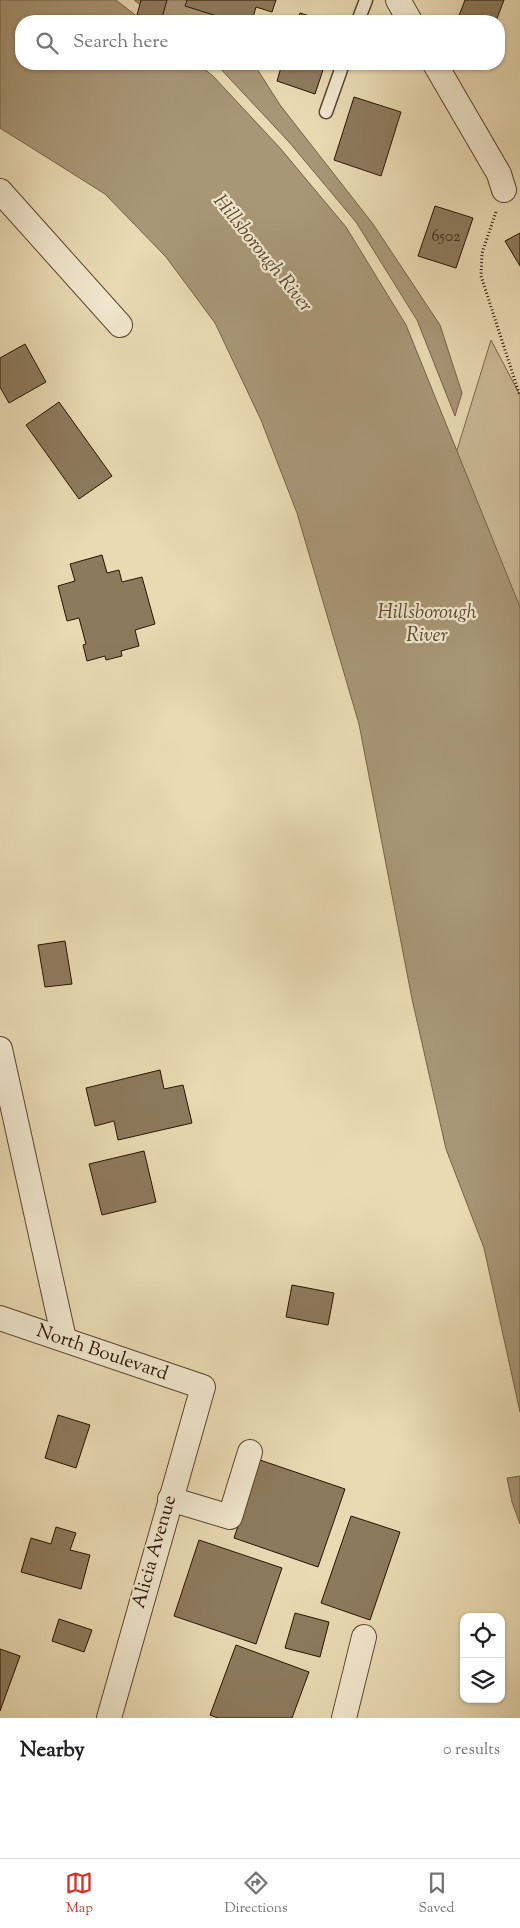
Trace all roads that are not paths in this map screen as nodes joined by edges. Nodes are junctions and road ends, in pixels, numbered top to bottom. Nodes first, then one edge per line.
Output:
1 (366, 0) edge
2 (398, 0) edge
3 (360, 15) edge
4 (407, 15) edge
5 (341, 70) edge
6 (438, 70) edge
7 (326, 112) dead end
8 (0, 190) edge
9 (504, 190) road end
10 (120, 325) dead end
11 (0, 1049) edge
12 (0, 1318) edge
13 (64, 1339) junction
14 (203, 1387) joint
15 (250, 1452) dead end
16 (170, 1499) junction
17 (364, 1637) dead end
18 (109, 1718) edge
19 (344, 1718) edge

1 - 3 lane
2 - 4 street
5 - 7 lane
6 - 9 street
8 - 10 street
11 - 13 street
12 - 13 street, North Boulevard
13 - 14 street, North Boulevard
14 - 16 street, Alicia Avenue
15 - 16 street
16 - 18 street, Alicia Avenue
17 - 19 street

